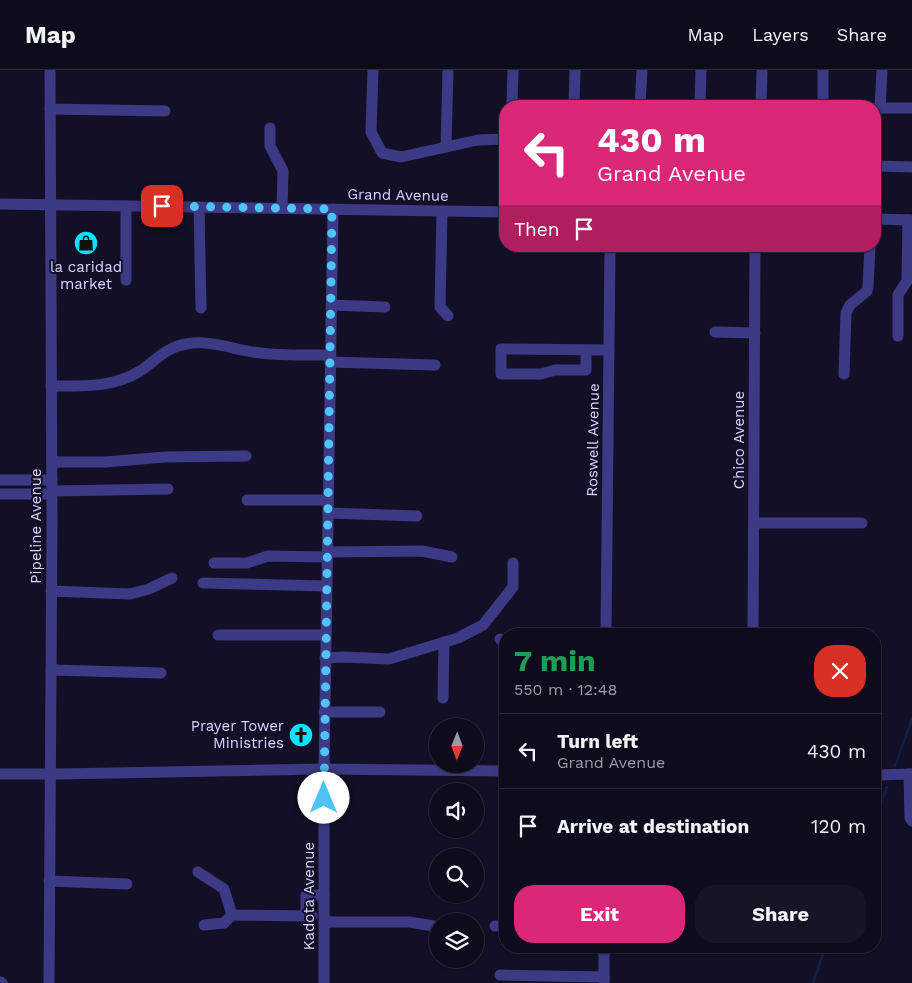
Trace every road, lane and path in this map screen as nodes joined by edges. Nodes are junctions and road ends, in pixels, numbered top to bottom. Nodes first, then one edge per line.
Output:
1 (50, 70) edge
2 (374, 70) edge
3 (448, 70) edge
4 (513, 70) edge
5 (576, 70) edge
6 (642, 70) edge
7 (701, 70) edge
8 (762, 70) edge
9 (822, 70) edge
10 (882, 70) edge
11 (512, 100) edge
12 (574, 100) edge
13 (640, 100) edge
14 (700, 100) edge
15 (761, 100) edge
16 (823, 100) edge
17 (879, 100) edge
18 (50, 108) junction
19 (881, 108) edge
20 (912, 108) edge
21 (165, 111) dead end
22 (270, 128) dead end
23 (499, 139) edge
24 (446, 147) junction
25 (881, 166) edge
26 (912, 167) edge
27 (0, 204) edge
28 (51, 205) junction
29 (126, 206) junction
30 (199, 207) junction
31 (282, 208) junction
32 (332, 209) junction
33 (442, 211) junction
34 (499, 212) edge
35 (881, 219) edge
36 (910, 220) edge
37 (610, 252) edge
38 (755, 252) edge
39 (870, 252) edge
40 (126, 280) dead end
41 (331, 306) junction
42 (385, 307) dead end
43 (201, 308) dead end
44 (448, 316) dead end
45 (715, 332) dead end
46 (755, 333) junction
47 (898, 336) dead end
48 (586, 350) junction
49 (609, 350) junction
50 (330, 359) junction
51 (435, 365) dead end
52 (844, 374) dead end
53 (51, 386) junction
54 (246, 456) dead end
55 (52, 462) junction
56 (0, 480) edge
57 (52, 488) junction
58 (168, 489) dead end
59 (0, 494) edge
60 (247, 500) dead end
61 (328, 500) junction
62 (328, 513) junction
63 (417, 516) dead end
64 (862, 522) dead end
65 (754, 523) junction
66 (327, 555) junction
67 (452, 557) dead end
68 (214, 563) dead end
69 (513, 563) dead end
70 (172, 578) dead end
71 (204, 583) dead end
72 (327, 586) junction
73 (51, 591) junction
74 (606, 628) edge
75 (753, 628) edge
76 (218, 635) dead end
77 (326, 635) junction
78 (444, 642) junction
79 (325, 658) junction
80 (51, 670) junction
81 (161, 673) dead end
82 (443, 698) dead end
83 (324, 712) junction
84 (380, 712) dead end
85 (324, 769) junction
86 (499, 771) edge
87 (0, 774) edge
88 (50, 774) junction
89 (911, 774) edge
90 (881, 775) edge
91 (912, 821) edge
92 (198, 872) dead end
93 (50, 881) junction
94 (127, 884) dead end
95 (324, 895) junction
96 (232, 915) junction
97 (306, 916) junction
98 (324, 919) junction
99 (204, 925) dead end
100 (429, 925) edge
101 (604, 953) edge
102 (500, 975) dead end
103 (604, 980) edge
104 (49, 983) edge
105 (324, 983) edge

1 - 18 street, Pipeline Avenue
2 - 24 street
3 - 24 street
4 - 11 street
5 - 12 street
6 - 13 street
7 - 14 street
8 - 15 street
9 - 16 street
10 - 17 street
18 - 21 street
18 - 28 street, Pipeline Avenue
19 - 20 street
22 - 31 street
23 - 24 street
25 - 26 street
27 - 28 street, Grand Avenue
28 - 29 street, Grand Avenue
28 - 53 street, Pipeline Avenue
29 - 30 street, Grand Avenue
29 - 40 street
30 - 31 street, Grand Avenue
30 - 43 street
31 - 32 street, Grand Avenue
32 - 33 street, Grand Avenue
32 - 41 street, Kadota Avenue
33 - 34 street, Grand Avenue
33 - 44 street
35 - 36 street
36 - 47 street
37 - 49 street, Roswell Avenue
38 - 46 street, Chico Avenue
39 - 52 street
41 - 42 street
41 - 50 street, Kadota Avenue
45 - 46 street
46 - 65 street, Chico Avenue
48 - 48 street
48 - 49 street
49 - 74 street, Roswell Avenue
50 - 51 street
50 - 53 street
50 - 61 street, Kadota Avenue
53 - 55 street, Pipeline Avenue
54 - 55 street
55 - 57 street, Pipeline Avenue
56 - 57 street
57 - 58 street
57 - 59 street
57 - 73 street, Pipeline Avenue
60 - 61 street
61 - 62 street, Kadota Avenue
62 - 63 street
62 - 66 street, Kadota Avenue
64 - 65 street
65 - 75 street, Chico Avenue
66 - 67 street
66 - 68 street
66 - 72 street, Kadota Avenue
69 - 78 street
70 - 73 street
71 - 72 street
72 - 77 street, Kadota Avenue
73 - 80 street, Pipeline Avenue
76 - 77 street
77 - 79 street, Kadota Avenue
78 - 79 street
78 - 82 street
79 - 83 street, Kadota Avenue
80 - 81 street
80 - 88 street, Pipeline Avenue
83 - 84 street
83 - 85 street, Kadota Avenue
85 - 86 street
85 - 88 street
85 - 95 street, Kadota Avenue
87 - 88 street
88 - 93 street, Pipeline Avenue
89 - 90 street
89 - 91 street
92 - 96 street
93 - 94 street
93 - 104 street, Pipeline Avenue
95 - 97 street
95 - 98 street, Kadota Avenue
96 - 97 street
96 - 99 street
97 - 98 street
98 - 100 street
98 - 105 street, Kadota Avenue
101 - 103 street
102 - 103 street

